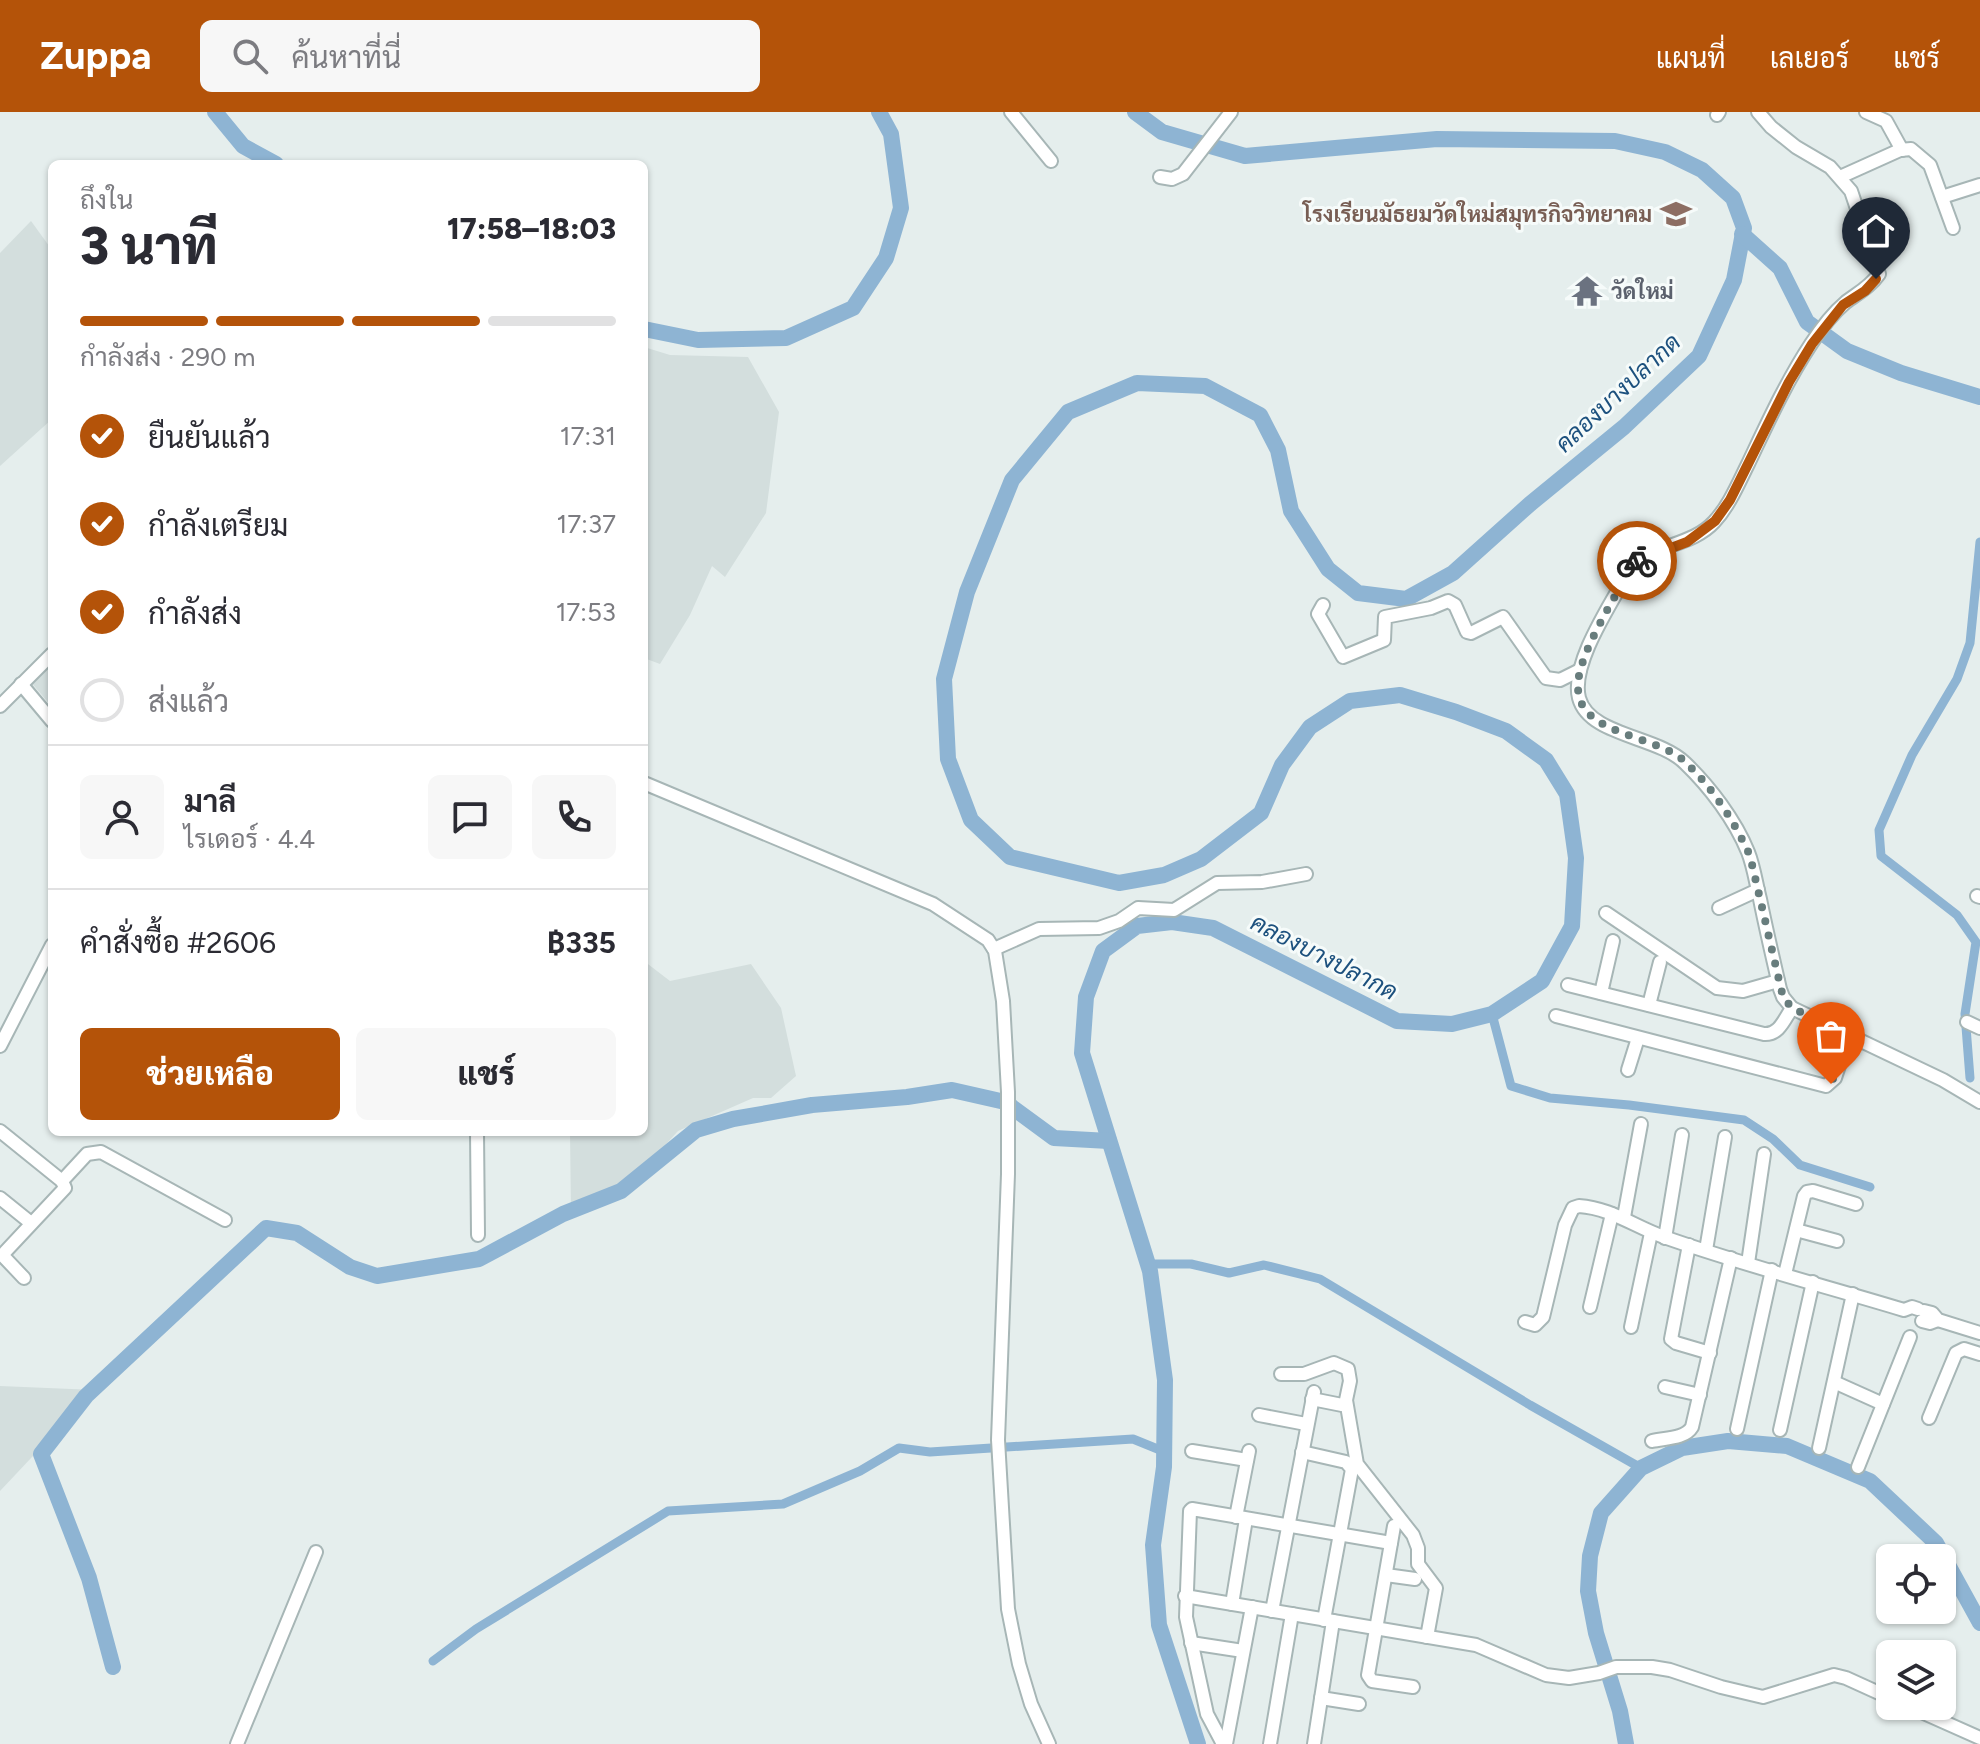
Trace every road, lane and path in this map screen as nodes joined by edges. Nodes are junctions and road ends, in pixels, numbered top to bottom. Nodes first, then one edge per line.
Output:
1 (1011, 112) edge
2 (1231, 112) edge
3 (1758, 112) edge
4 (1866, 112) edge
5 (1902, 150) junction
6 (1051, 161) dead end
7 (1160, 177) dead end
8 (1840, 177) junction
9 (1980, 185) edge
10 (1942, 197) junction
11 (1953, 228) dead end
12 (1323, 605) dead end
13 (48, 658) edge
14 (1580, 670) junction
15 (21, 684) junction
16 (0, 706) edge
17 (48, 716) edge
18 (648, 785) edge
19 (1306, 874) dead end
20 (1758, 890) junction
21 (1719, 908) dead end
22 (1606, 913) dead end
23 (1613, 941) dead end
24 (994, 949) junction
25 (48, 953) edge
26 (1660, 962) dead end
27 (1778, 981) junction
28 (1568, 985) dead end
29 (1601, 993) junction
30 (1649, 1005) junction
31 (1792, 1008) junction
32 (1556, 1016) dead end
33 (1967, 1022) dead end
34 (1980, 1028) edge
35 (1849, 1035) junction
36 (1638, 1038) junction
37 (0, 1046) edge
38 (1628, 1070) dead end
39 (1980, 1102) edge
40 (1641, 1124) dead end
41 (0, 1131) edge
42 (1682, 1135) dead end
43 (477, 1136) edge
44 (1725, 1137) dead end
45 (1764, 1154) dead end
46 (62, 1181) junction
47 (0, 1198) edge
48 (1856, 1204) dead end
49 (1618, 1216) junction
50 (225, 1220) dead end
51 (31, 1223) junction
52 (1796, 1230) junction
53 (1651, 1233) junction
54 (478, 1235) dead end
55 (1665, 1238) junction
56 (1837, 1241) dead end
57 (1689, 1245) junction
58 (1706, 1250) junction
59 (1731, 1258) junction
60 (1748, 1263) junction
61 (1772, 1270) junction
62 (1785, 1274) junction
63 (24, 1278) dead end
64 (1813, 1282) junction
65 (1853, 1294) junction
66 (1590, 1307) dead end
67 (1525, 1322) dead end
68 (1631, 1327) dead end
69 (1980, 1333) edge
70 (1910, 1337) dead end
71 (1710, 1353) junction
72 (1980, 1354) edge
73 (1281, 1374) dead end
74 (1834, 1382) junction
75 (1665, 1387) dead end
76 (1700, 1395) junction
77 (1883, 1404) junction
78 (1342, 1405) dead end
79 (1259, 1415) dead end
80 (1929, 1418) dead end
81 (1306, 1424) junction
82 (1737, 1429) dead end
83 (1780, 1430) dead end
84 (1652, 1441) dead end
85 (1819, 1448) dead end
86 (1192, 1451) dead end
87 (1302, 1452) junction
88 (1858, 1467) dead end
89 (1241, 1518) junction
90 (1288, 1526) junction
91 (1394, 1526) dead end
92 (1341, 1536) junction
93 (1391, 1543) junction
94 (316, 1552) dead end
95 (1386, 1575) junction
96 (1415, 1579) dead end
97 (1185, 1596) junction
98 (1232, 1604) junction
99 (1252, 1607) junction
100 (1272, 1611) junction
101 (1292, 1614) junction
102 (1329, 1620) junction
103 (1376, 1629) junction
104 (1427, 1637) junction
105 (1191, 1643) junction
106 (1243, 1651) junction
107 (1413, 1687) dead end
108 (1876, 1692) edge
109 (1321, 1698) junction
110 (1359, 1704) dead end
111 (1940, 1720) edge
112 (1980, 1738) edge
113 (237, 1744) edge
114 (1049, 1744) edge
115 (1224, 1744) edge
116 (1270, 1744) edge
117 (1314, 1744) edge

1 - 6 street
2 - 7 street
3 - 8 street
4 - 5 street
5 - 8 street
5 - 10 street
8 - 14 street
9 - 10 street
10 - 11 street
12 - 14 street
13 - 15 street
14 - 20 street
15 - 16 street
15 - 17 street
18 - 24 street
19 - 24 street
20 - 21 street
20 - 27 street
22 - 27 street
23 - 29 street
24 - 114 street
25 - 37 street
26 - 30 street
27 - 31 street
28 - 29 street
29 - 30 street
30 - 31 street
31 - 35 street
32 - 36 street
33 - 34 street
35 - 36 street
35 - 39 street
36 - 38 street
40 - 49 street
41 - 46 street
42 - 55 street
43 - 54 street
44 - 58 street
45 - 60 street
46 - 50 street
46 - 51 street
47 - 51 street
48 - 52 street
49 - 53 street
49 - 66 street
49 - 67 street
51 - 63 street
52 - 56 street
52 - 62 street
53 - 55 street
53 - 68 street
55 - 57 street
57 - 58 street
57 - 71 street
58 - 59 street
59 - 60 street
59 - 71 street
60 - 61 street
61 - 62 street
61 - 82 street
62 - 64 street
64 - 65 street
64 - 83 street
65 - 69 street
65 - 74 street
70 - 77 street
71 - 76 street
72 - 80 street
73 - 104 street
74 - 77 street
74 - 85 street
75 - 76 street
76 - 84 street
77 - 88 street
78 - 81 street
79 - 81 street
81 - 87 street
86 - 89 street
87 - 90 street
87 - 92 street
89 - 90 street
89 - 97 street
89 - 98 street
90 - 92 street
90 - 100 street
91 - 93 street
92 - 93 street
92 - 102 street
93 - 95 street
94 - 113 street
95 - 96 street
95 - 103 street
97 - 98 street
97 - 105 street
98 - 99 street
99 - 100 street
99 - 106 street
100 - 101 street
101 - 102 street
101 - 116 street
102 - 103 street
102 - 109 street
103 - 104 street
103 - 107 street
104 - 108 street
105 - 106 street
105 - 115 street
106 - 115 street
109 - 110 street
109 - 117 street
111 - 112 street

